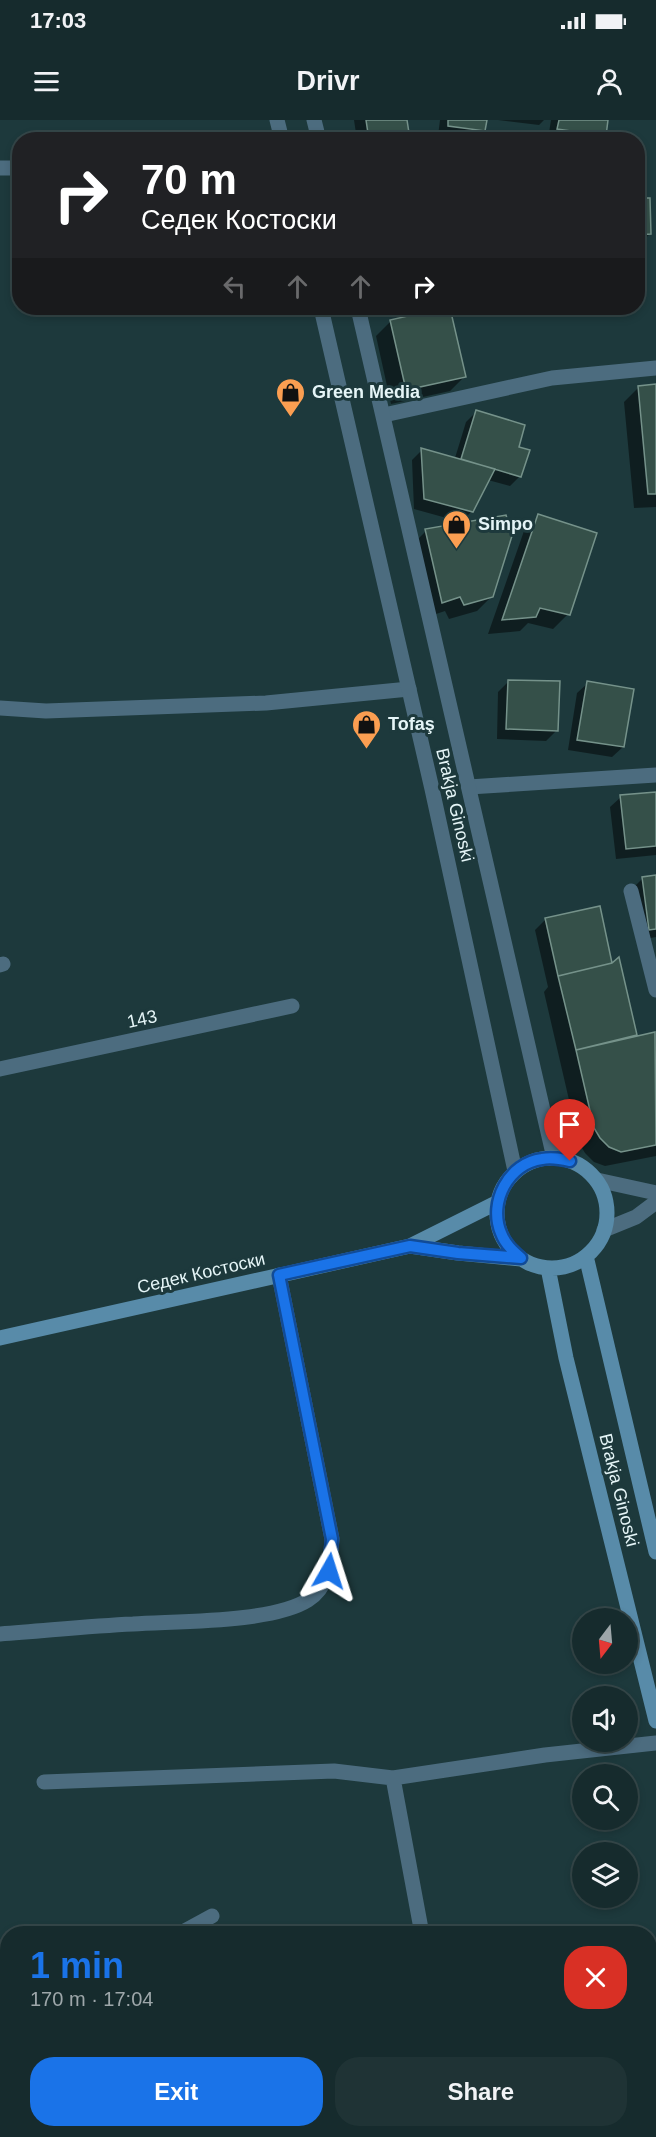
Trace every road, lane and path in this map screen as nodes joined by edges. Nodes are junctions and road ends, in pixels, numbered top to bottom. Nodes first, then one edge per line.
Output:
1 (323, 315) edge
2 (360, 315) edge
3 (656, 368) edge
4 (384, 415) junction
5 (409, 689) junction
6 (0, 708) edge
7 (656, 775) edge
8 (469, 787) junction
9 (631, 891) dead end
10 (656, 990) edge
11 (292, 1006) dead end
12 (0, 1070) edge
13 (554, 1158) junction
14 (515, 1171) junction
15 (597, 1180) junction
16 (656, 1193) edge
17 (498, 1202) junction
18 (656, 1202) edge
19 (604, 1230) junction
20 (410, 1246) junction
21 (586, 1256) junction
22 (521, 1258) junction
23 (548, 1268) junction
24 (279, 1275) junction
25 (0, 1338) edge
26 (656, 1552) edge
27 (0, 1634) edge
28 (656, 1721) edge
29 (656, 1743) edge
30 (393, 1778) junction
31 (44, 1782) dead end
32 (212, 1916) dead end
33 (194, 1926) edge
34 (421, 1926) edge

1 - 5 street, Brakja Ginoski
2 - 4 street, Brakja Ginoski
3 - 4 street
4 - 8 street, Brakja Ginoski
5 - 6 street
5 - 14 street, Brakja Ginoski
7 - 8 street
8 - 13 street, Brakja Ginoski
9 - 10 street
11 - 12 street, 143
13 - 14 main road
13 - 15 main road
14 - 17 main road
15 - 16 street
15 - 19 main road
17 - 20 main road
17 - 22 main road
18 - 19 street
19 - 21 main road
20 - 22 main road
20 - 24 main road, Седек Костоски
21 - 23 main road
21 - 26 main road, Brakja Ginoski
22 - 23 main road
23 - 28 main road, Brakja Ginoski
24 - 25 main road, Седек Костоски
24 - 27 street
29 - 30 street
30 - 31 street
30 - 34 street
32 - 33 street

